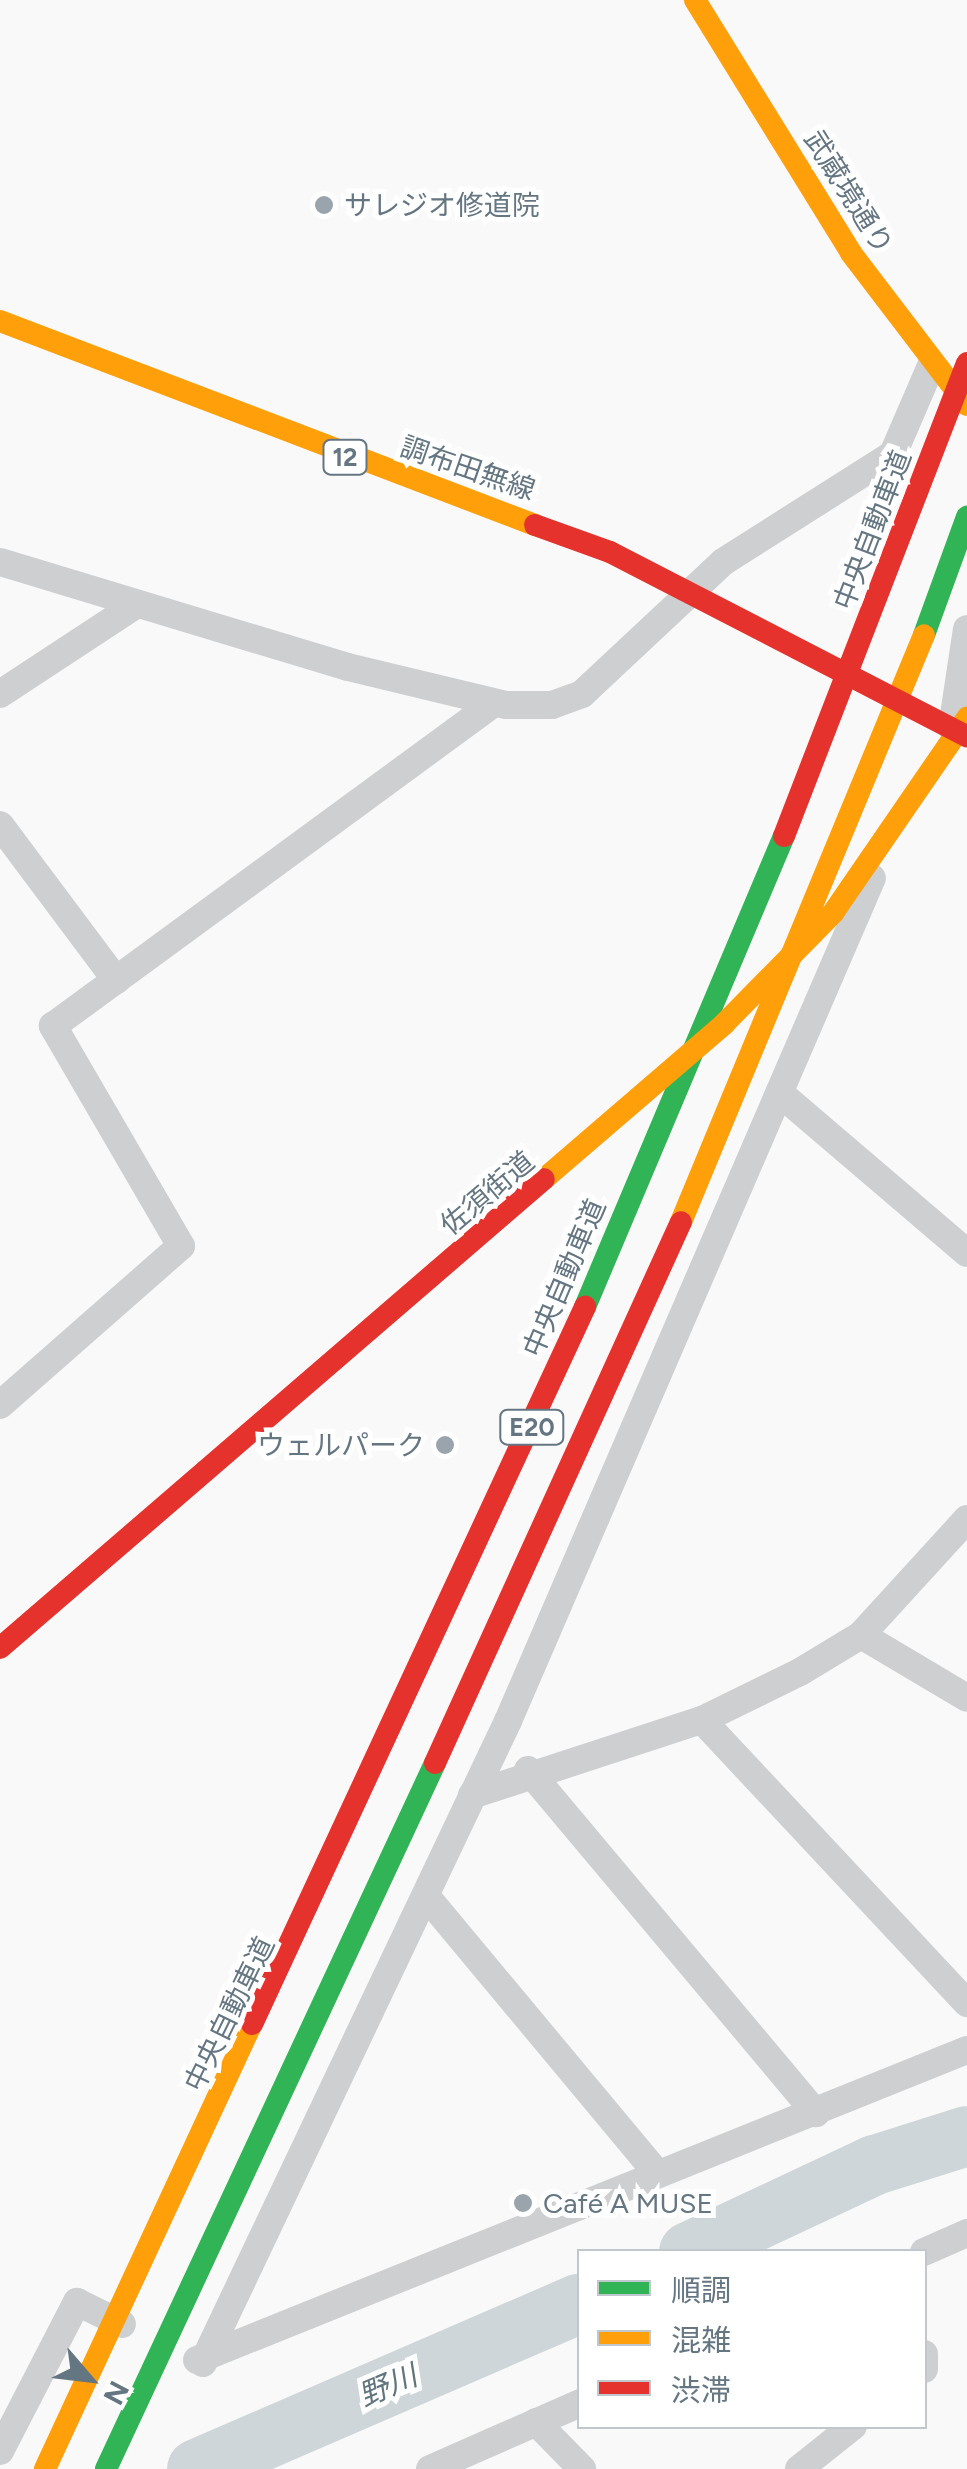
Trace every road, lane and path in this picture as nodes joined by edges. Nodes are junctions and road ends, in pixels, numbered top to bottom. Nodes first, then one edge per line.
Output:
1 (695, 0) edge
2 (0, 321) edge
3 (967, 363) edge
4 (930, 368) junction
5 (967, 405) edge
6 (967, 516) edge
7 (967, 550) edge
8 (0, 562) edge
9 (690, 590) junction
10 (131, 608) junction
11 (967, 629) edge
12 (909, 677) junction
13 (0, 694) edge
14 (494, 703) junction
15 (962, 728) edge
16 (0, 825) edge
17 (892, 831) junction
18 (116, 980) junction
19 (782, 1094) junction
20 (967, 1254) edge
21 (0, 1405) edge
22 (963, 1529) edge
23 (861, 1635) junction
24 (0, 1648) edge
25 (967, 1698) edge
26 (702, 1720) junction
27 (528, 1770) junction
28 (472, 1795) junction
29 (426, 1896) junction
30 (967, 2003) edge
31 (967, 2050) edge
32 (816, 2112) junction
33 (656, 2172) junction
34 (967, 2233) edge
35 (927, 2251) edge
36 (203, 2363) junction
37 (577, 2404) edge
38 (536, 2422) junction
39 (849, 2429) edge
40 (0, 2451) edge
41 (45, 2469) edge
42 (106, 2469) edge
43 (430, 2469) edge
44 (582, 2469) edge
45 (800, 2469) edge

1 - 4 main road, 武蔵境通り
2 - 9 main road, 調布田無線 / 12
3 - 41 main road, 中央自動車道 / E20
4 - 5 main road, 武蔵境通り
4 - 9 street
6 - 12 main road, E20
7 - 12 main road
8 - 10 street
9 - 14 street
9 - 15 main road, 12
10 - 13 street
10 - 14 street
11 - 15 street
12 - 42 main road, E20
14 - 18 street
15 - 17 main road, 佐須街道
16 - 18 street
17 - 19 street
17 - 24 main road, 佐須街道
18 - 21 street
19 - 20 street
19 - 28 street
22 - 23 street
23 - 25 street
23 - 26 street
26 - 27 street
26 - 30 street
27 - 28 street
27 - 32 street
28 - 29 street
29 - 33 street
29 - 36 street
31 - 32 street
32 - 33 street
33 - 36 street
34 - 35 street
36 - 40 street
37 - 38 street
38 - 43 street
38 - 44 street
39 - 45 street

